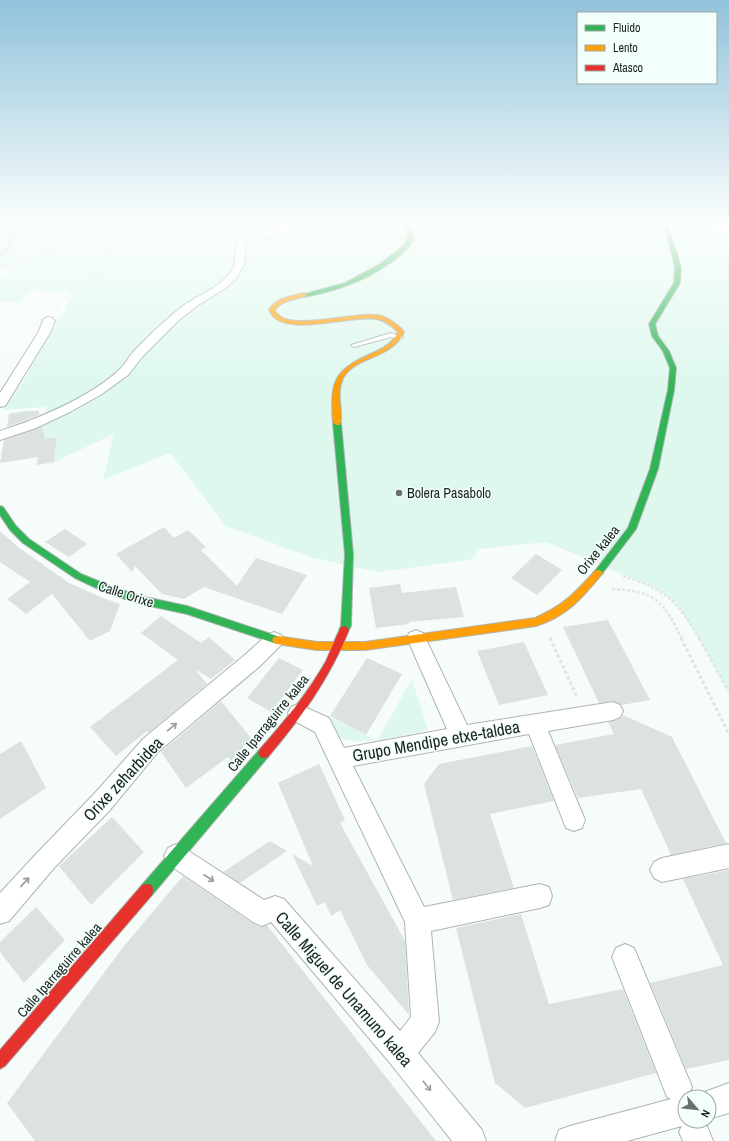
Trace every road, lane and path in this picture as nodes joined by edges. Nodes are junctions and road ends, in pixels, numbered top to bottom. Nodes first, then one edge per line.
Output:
1 (92, 278) edge
2 (232, 278) edge
3 (361, 278) edge
4 (677, 278) edge
5 (48, 320) joint
6 (400, 337) junction
7 (354, 345) dead end
8 (0, 403) edge
9 (0, 436) edge
10 (0, 509) edge
11 (602, 568) junction
12 (584, 588) junction
13 (541, 620) junction
14 (416, 638) junction
15 (274, 640) junction
16 (339, 646) junction
17 (729, 692) edge
18 (613, 711) dead end
19 (298, 713) junction
20 (585, 716) junction
21 (535, 724) junction
22 (729, 734) edge
23 (460, 736) junction
24 (338, 759) junction
25 (574, 820) dead end
26 (176, 856) junction
27 (729, 856) edge
28 (662, 870) dead end
29 (540, 896) dead end
30 (0, 912) edge
31 (418, 921) junction
32 (625, 957) dead end
33 (400, 1053) junction
34 (0, 1061) edge
35 (677, 1089) edge
36 (729, 1098) edge
37 (717, 1102) edge
38 (677, 1121) edge
39 (606, 1136) edge
40 (471, 1141) edge
41 (570, 1141) edge

1 - 5 path
2 - 9 street
3 - 6 street
4 - 11 street, Orixe kalea
5 - 8 street
6 - 7 lane
6 - 16 street, Calle Iparraguirre kalea
10 - 15 street, Calle Orixe
11 - 12 street, Orixe kalea
11 - 17 path
12 - 13 street, Orixe kalea
12 - 22 path
13 - 14 street, Orixe kalea
13 - 20 path
14 - 16 street, Orixe kalea
14 - 23 street
15 - 16 street, Orixe kalea
30 -> 15 street, Orixe zeharbidea
16 - 19 street, Calle Iparraguirre kalea
18 - 20 street, Grupo Mendipe etxe-taldea
19 - 24 street, Grupo Mendipe etxe-taldea
19 - 26 street, Calle Iparraguirre kalea
20 - 21 street, Grupo Mendipe etxe-taldea
21 - 23 street, Grupo Mendipe etxe-taldea
21 - 25 street, Grupo Mendipe etxe-taldea
23 - 24 street, Grupo Mendipe etxe-taldea
24 - 31 street, Grupo Mendipe etxe-taldea
26 -> 33 street, Calle Miguel de Unamuno kalea
26 - 34 street, Calle Iparraguirre kalea
27 - 28 street
29 - 31 street
31 - 33 street, Grupo Mendipe etxe-taldea
32 - 35 street
33 -> 40 street, Calle Miguel de Unamuno kalea
36 - 37 street
38 - 39 street
39 - 41 street

